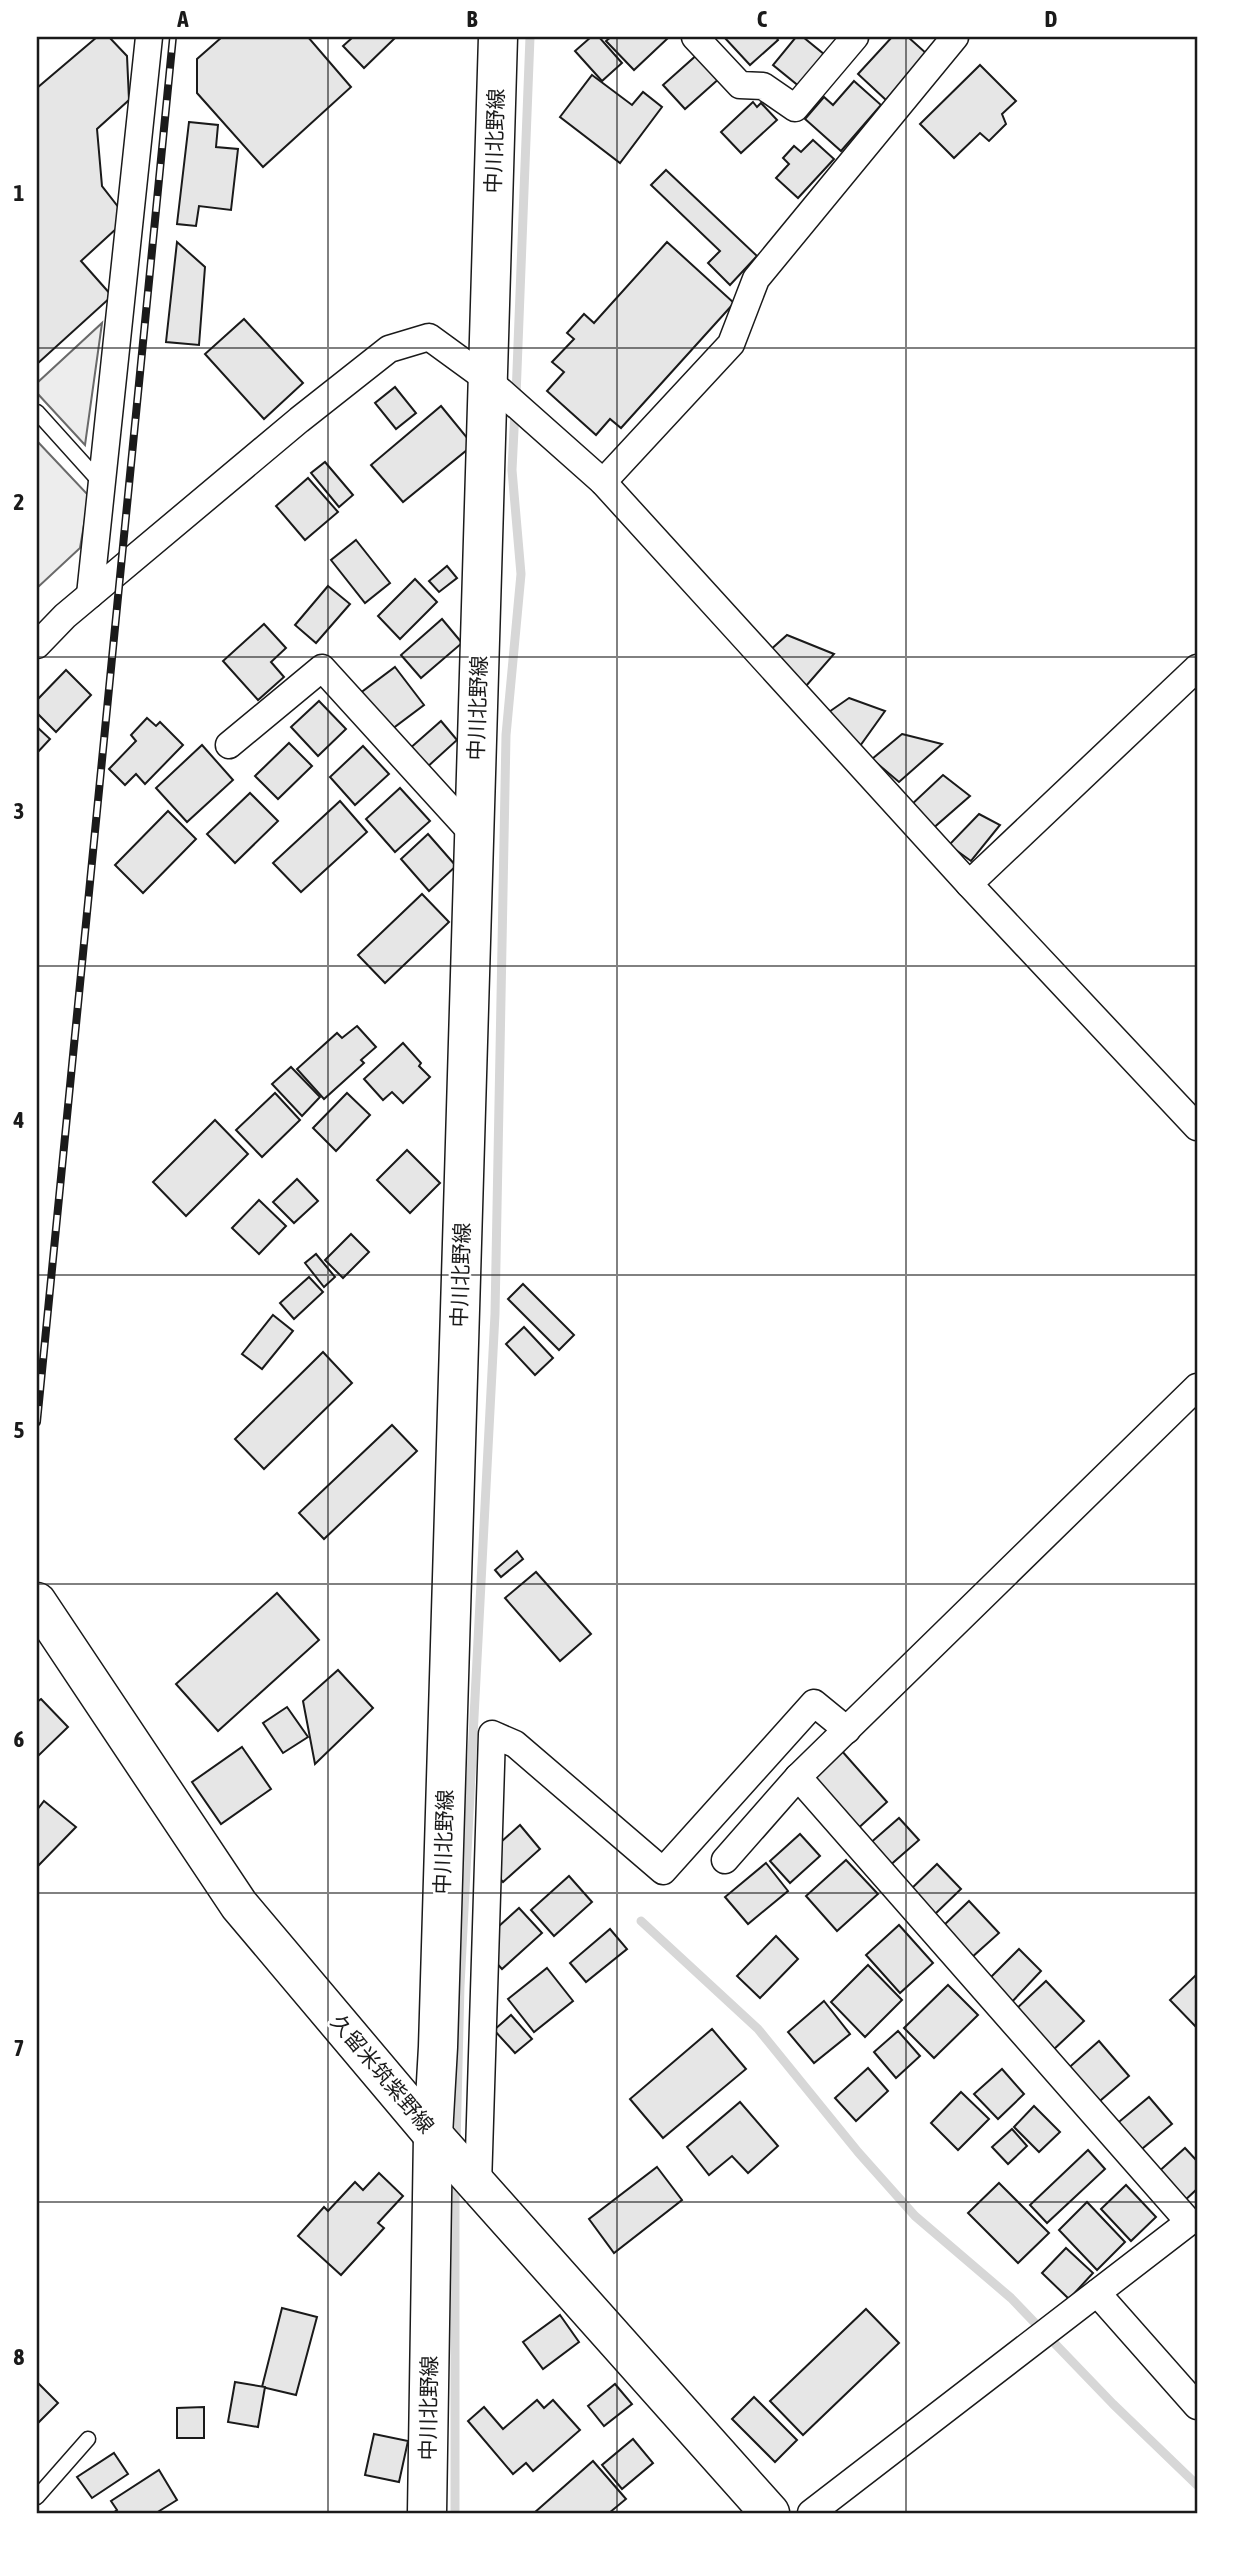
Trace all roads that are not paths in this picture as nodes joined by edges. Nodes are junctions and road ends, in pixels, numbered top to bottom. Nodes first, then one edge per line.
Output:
1 (149, 37) edge
2 (498, 37) edge
3 (695, 37) edge
4 (855, 37) edge
5 (954, 37) edge
6 (496, 387) junction
7 (37, 412) edge
8 (603, 482) junction
9 (101, 483) junction
10 (90, 595) junction
11 (37, 645) edge
12 (1197, 668) edge
13 (229, 745) dead end
14 (474, 835) junction
15 (969, 884) junction
16 (1197, 1127) edge
17 (1197, 1387) edge
18 (37, 1602) edge
19 (847, 1730) junction
20 (799, 1777) junction
21 (725, 1860) dead end
22 (433, 2135) junction
23 (472, 2178) junction
24 (1097, 2293) junction
25 (1197, 2406) edge
26 (88, 2439) dead end
27 (37, 2497) edge
28 (427, 2513) edge
29 (770, 2513) edge
30 (811, 2513) edge

1 - 9 street
2 - 6 main road, 中川北野線
3 - 4 street
5 - 8 street
6 - 8 street
6 - 10 street
6 - 14 main road, 中川北野線
7 - 9 lane
8 - 15 street
9 - 10 street
10 - 11 street
12 - 15 street
13 - 14 street
14 - 22 main road, 中川北野線
15 - 16 street
17 - 19 street
18 - 22 main road, 久留米筑紫野線
19 - 20 street
19 - 23 street
20 - 21 street
20 - 24 street
22 - 23 main road, 久留米筑紫野線
22 - 28 main road, 中川北野線
23 - 29 main road, 久留米筑紫野線
24 - 25 street
24 - 30 street
26 - 27 lane

